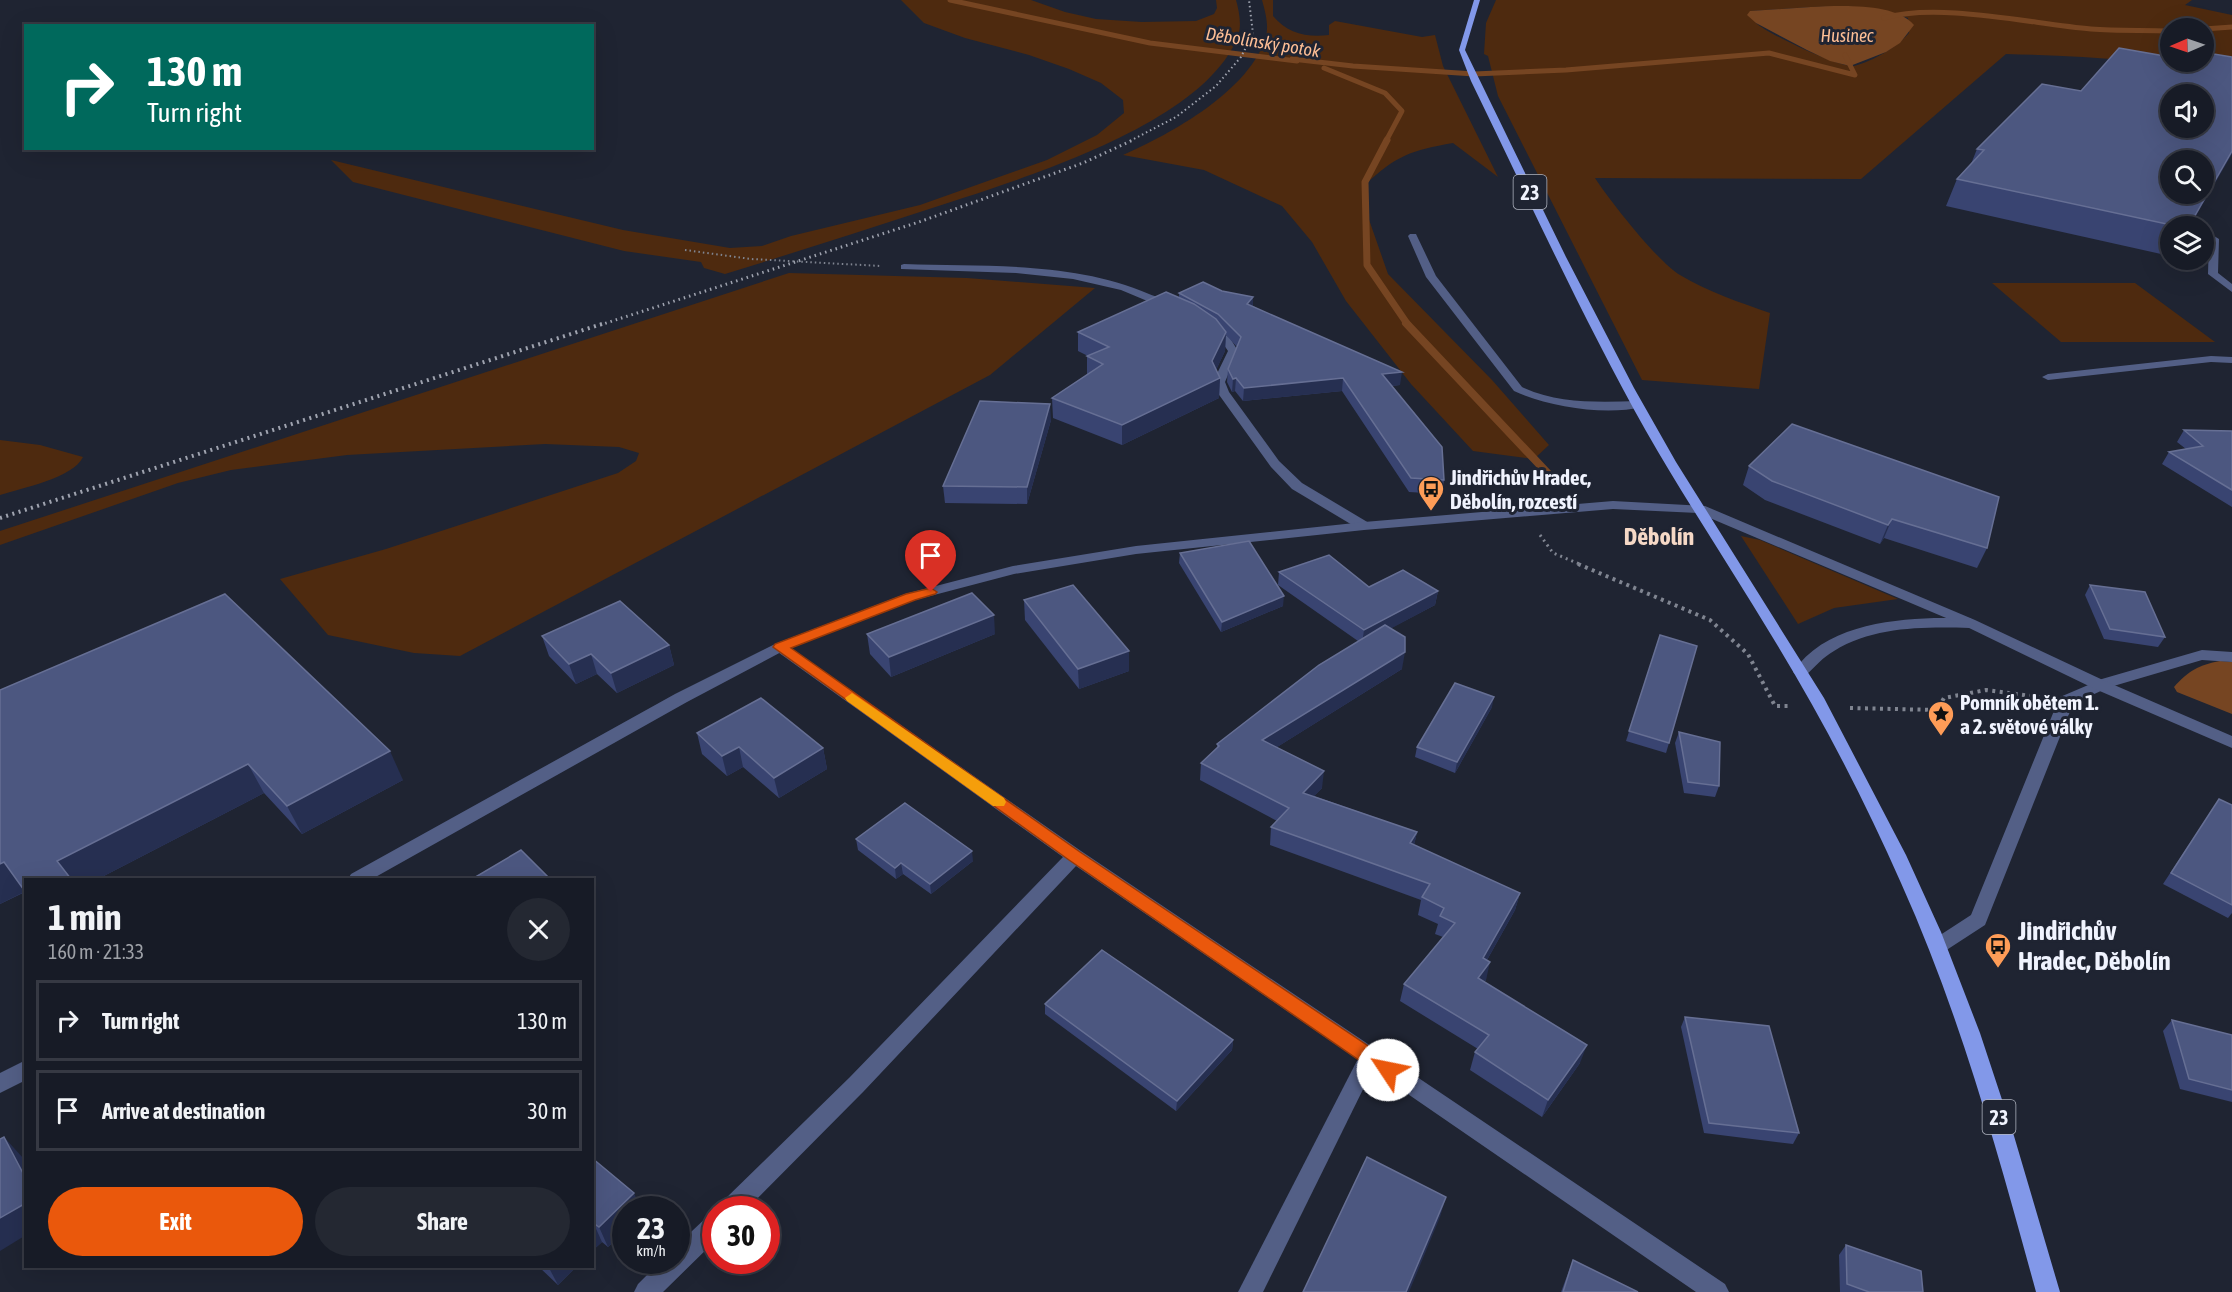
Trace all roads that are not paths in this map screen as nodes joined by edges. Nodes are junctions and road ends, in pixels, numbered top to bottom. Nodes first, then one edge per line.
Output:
1 (1477, 0) edge
2 (1413, 236) dead end
3 (904, 267) road end
4 (2213, 270) edge
5 (2232, 289) edge
6 (1176, 310) edge
7 (1206, 322) edge
8 (2232, 360) edge
9 (2048, 377) dead end
10 (1638, 405) junction
11 (1700, 509) junction
12 (1364, 526) junction
13 (1970, 623) junction
14 (780, 647) junction
15 (2232, 657) edge
16 (1801, 672) junction
17 (2100, 686) junction
18 (2232, 742) edge
19 (1075, 856) junction
20 (359, 878) edge
21 (1938, 946) junction
22 (1369, 1057) junction
23 (24, 1070) edge
24 (0, 1084) edge
25 (743, 1196) edge
26 (702, 1238) edge
27 (646, 1292) edge
28 (1250, 1292) edge
29 (1717, 1292) edge
30 (2048, 1292) edge

1 - 10 main road, 23
2 - 10 street
3 - 6 street
4 - 5 street
7 - 12 street
8 - 9 street
10 - 11 main road, 23
11 - 12 street
11 - 13 street
11 - 16 main road, 23
12 - 14 street
13 - 16 street
13 - 17 street
14 - 19 street
14 - 20 street
15 - 17 street
16 - 21 main road, 23
17 - 18 street
17 - 21 street
19 - 22 street
19 - 25 street
21 - 30 main road, 23
22 - 28 street
22 - 29 street
23 - 24 street
26 - 27 street

